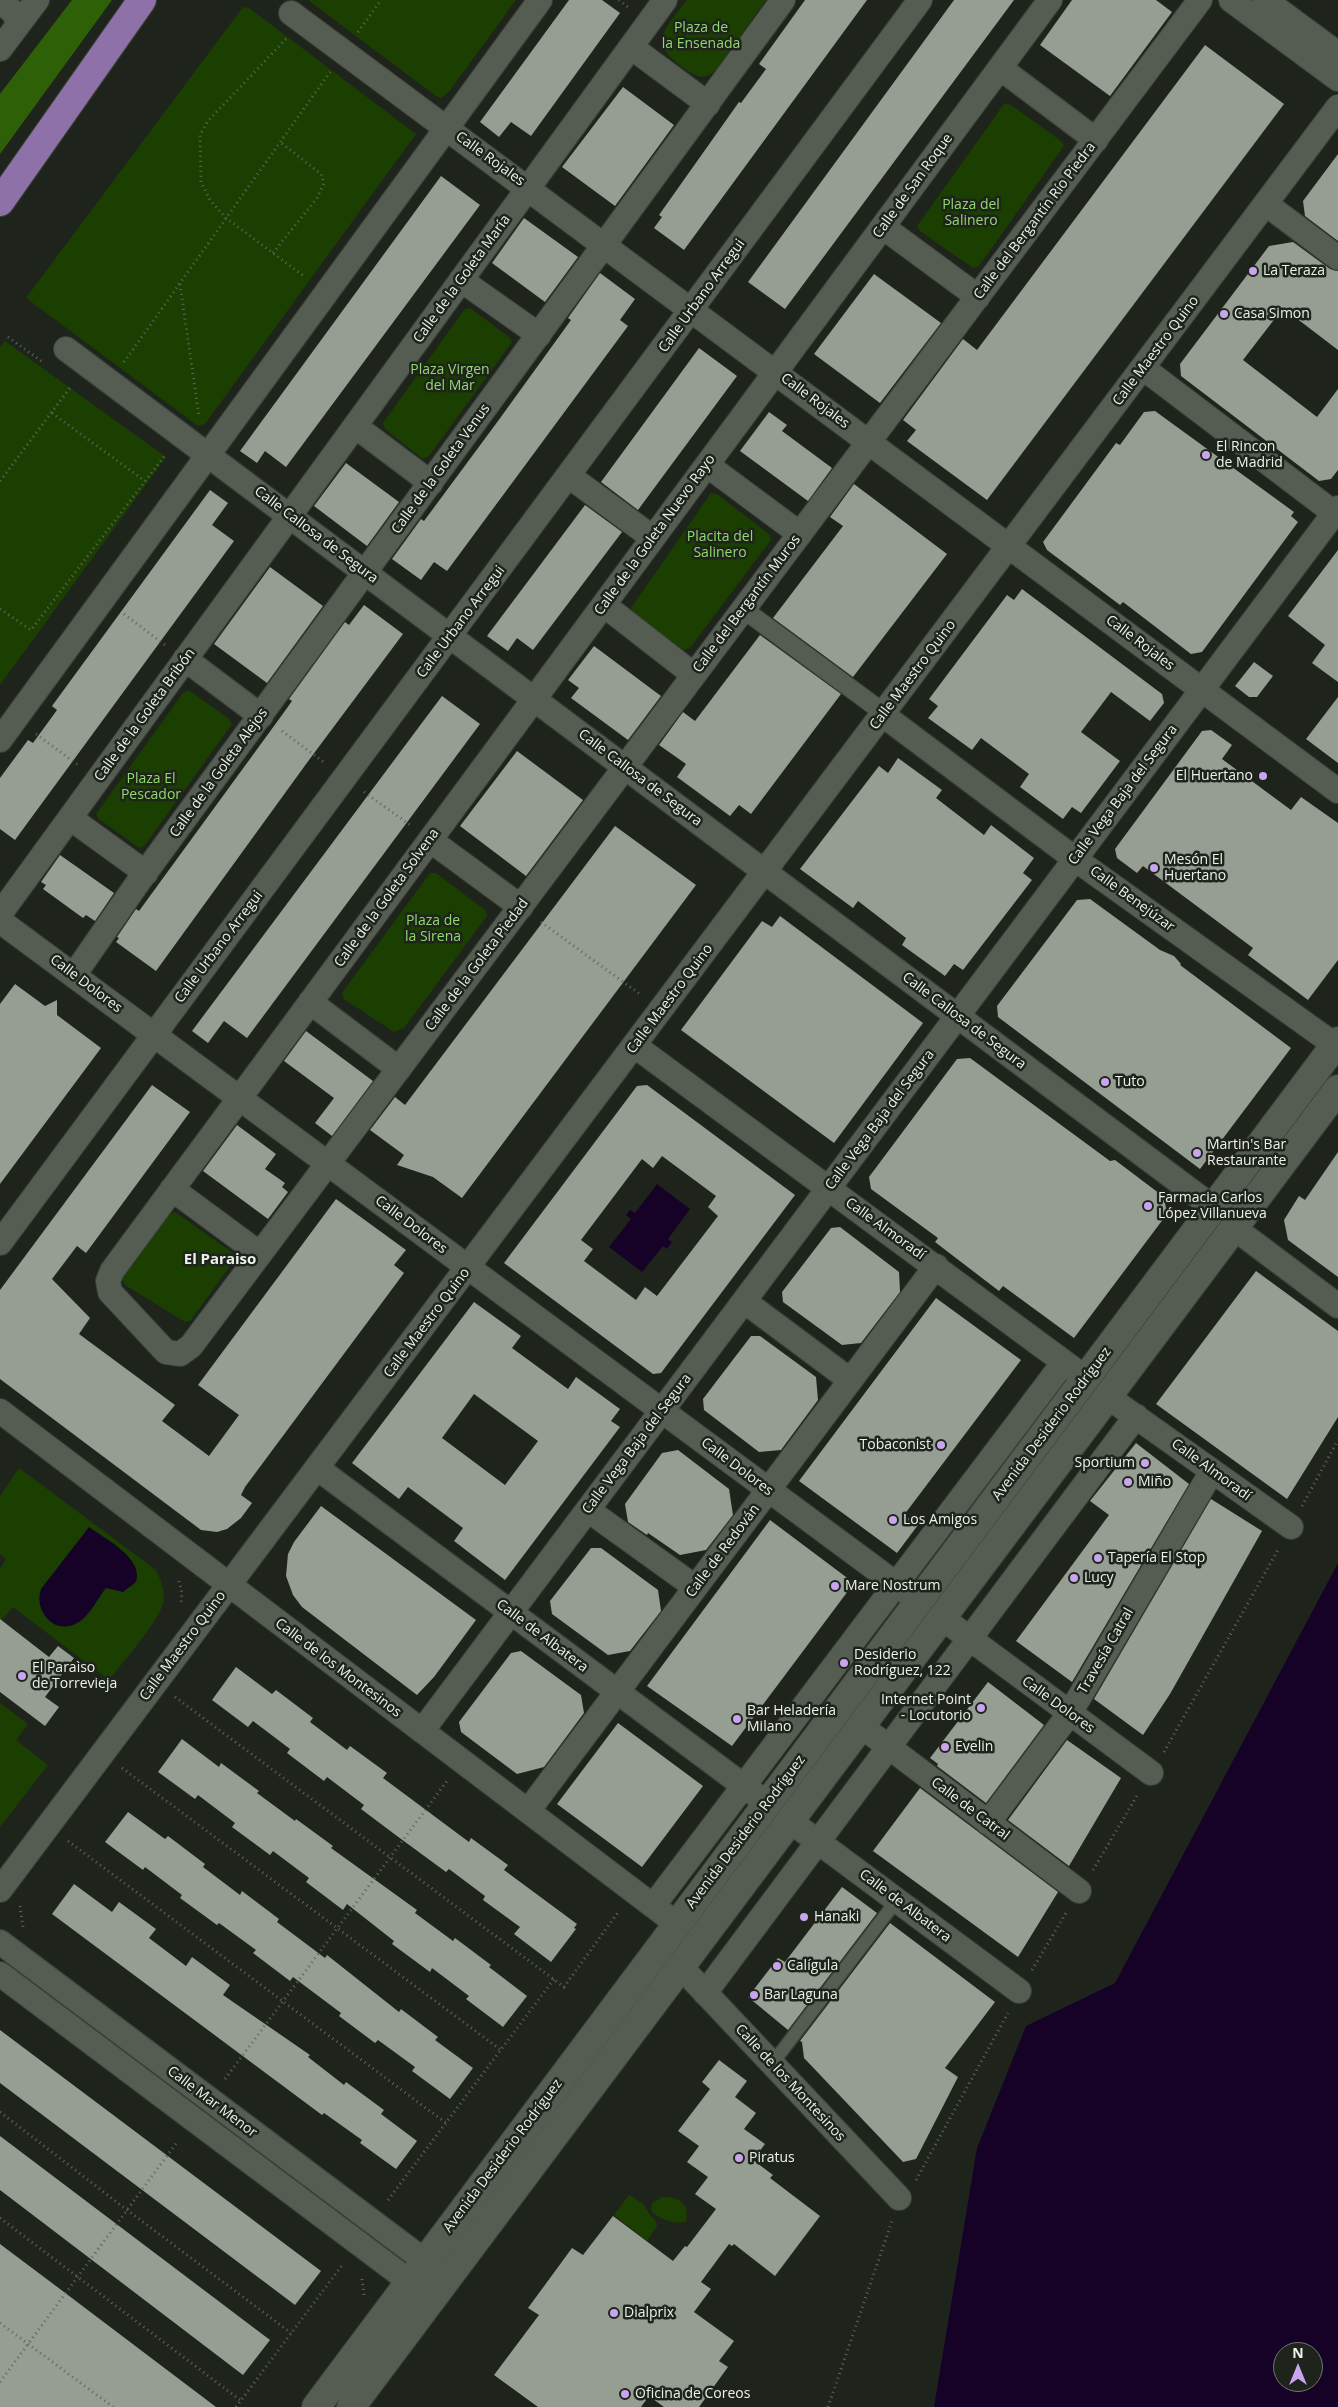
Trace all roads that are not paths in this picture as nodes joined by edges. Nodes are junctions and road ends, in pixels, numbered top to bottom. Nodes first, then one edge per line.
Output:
1 (37, 0) edge
2 (142, 0) edge
3 (540, 0) edge
4 (665, 0) edge
5 (783, 0) edge
6 (920, 0) edge
7 (1050, 0) edge
8 (1200, 0) edge
9 (1231, 0) edge
10 (1265, 0) edge
11 (0, 1) edge
12 (296, 16) road end
13 (20, 23) junction
14 (631, 47) junction
15 (0, 49) edge
16 (1338, 54) edge
17 (1000, 68) junction
18 (1338, 79) edge
19 (708, 104) junction
20 (1338, 107) edge
21 (447, 128) junction
22 (1096, 140) junction
23 (528, 188) junction
24 (0, 202) edge
25 (1266, 204) junction
26 (883, 226) junction
27 (604, 245) junction
28 (1338, 258) edge
29 (462, 280) junction
30 (978, 297) junction
31 (692, 310) junction
32 (539, 335) junction
33 (66, 349) dead end
34 (1143, 368) junction
35 (776, 372) junction
36 (355, 426) junction
37 (869, 442) junction
38 (205, 452) junction
39 (707, 465) junction
40 (569, 476) junction
41 (431, 483) junction
42 (1337, 513) edge
43 (290, 516) junction
44 (800, 534) junction
45 (653, 538) junction
46 (1010, 546) junction
47 (366, 572) junction
48 (604, 605) junction
49 (743, 609) junction
50 (450, 636) junction
51 (185, 660) junction
52 (694, 675) junction
53 (1202, 689) junction
54 (534, 699) junction
55 (884, 714) junction
56 (261, 716) junction
57 (0, 740) edge
58 (625, 767) junction
59 (1338, 791) edge
60 (70, 818) junction
61 (430, 840) junction
62 (1075, 858) junction
63 (766, 872) junction
64 (146, 873) junction
65 (520, 906) junction
66 (1, 923) edge
67 (74, 975) junction
68 (310, 1002) junction
69 (958, 1016) junction
70 (154, 1035) junction
71 (1337, 1043) edge
72 (635, 1046) junction
73 (399, 1069) junction
74 (1338, 1089) edge
75 (239, 1098) junction
76 (328, 1164) junction
77 (829, 1188) junction
78 (172, 1189) junction
79 (1214, 1208) junction
80 (1234, 1228) junction
81 (0, 1243) edge
82 (260, 1254) junction
83 (936, 1266) junction
84 (469, 1268) junction
85 (744, 1301) junction
86 (1338, 1306) edge
87 (176, 1354) joint
88 (1064, 1362) junction
89 (1086, 1378) junction
90 (850, 1380) junction
91 (1108, 1397) junction
92 (662, 1411) junction
93 (0, 1412) edge
94 (1136, 1416) junction
95 (317, 1468) junction
96 (1212, 1471) junction
97 (768, 1490) junction
98 (588, 1510) junction
99 (1291, 1527) road end
100 (229, 1585) junction
101 (896, 1585) junction
102 (695, 1587) junction
103 (919, 1602) junction
104 (510, 1613) junction
105 (942, 1618) junction
106 (969, 1639) junction
107 (617, 1692) junction
108 (1070, 1713) junction
109 (861, 1726) junction
110 (422, 1731) junction
111 (889, 1748) junction
112 (1151, 1773) road end
113 (744, 1786) junction
114 (767, 1804) junction
115 (528, 1811) junction
116 (790, 1821) junction
117 (988, 1823) junction
118 (818, 1842) junction
119 (0, 1890) edge
120 (1079, 1892) road end
121 (897, 1900) junction
122 (653, 1906) junction
123 (677, 1924) junction
124 (0, 1942) edge
125 (681, 1967) junction
126 (0, 1974) edge
127 (1020, 1991) road end
128 (705, 1993) junction
129 (772, 2064) junction
130 (899, 2198) road end
131 (417, 2271) junction
132 (316, 2407) edge
133 (351, 2407) edge

1 - 13 street
2 - 24 highway
3 - 21 street
4 - 14 street, Calle de la Goleta María
5 - 19 street, Calle de la Goleta Venus
6 - 31 street, Calle Urbano Arregui
7 - 17 street, Calle de San Roque
8 - 22 street, Calle del Bergantín Río Piedra
9 - 18 street
10 - 16 street
11 - 13 street
12 - 21 street, Calle Rojales
13 - 15 street
14 - 19 street
14 - 23 street, Calle de la Goleta María
17 - 22 street
17 - 26 street, Calle de San Roque
19 - 27 street, Calle de la Goleta Venus
20 - 25 street, Calle Maestro Quino
21 - 23 street, Calle Rojales
21 - 38 street
22 - 30 street, Calle del Bergantín Río Piedra
23 - 27 street, Calle Rojales
23 - 29 street, Calle de la Goleta María
25 - 28 street
25 - 34 street, Calle Maestro Quino
26 - 30 street
26 - 35 street, Calle de San Roque
27 - 31 street, Calle Rojales
27 - 32 street, Calle de la Goleta Venus
29 - 32 street
29 - 36 street, Calle de la Goleta María
30 - 37 street, Calle del Bergantín Río Piedra
31 - 35 street, Calle Rojales
31 - 40 street, Calle Urbano Arregui
32 - 41 street, Calle de la Goleta Venus
33 - 38 street, Calle Callosa de Segura
34 - 42 street
34 - 46 street, Calle Maestro Quino
35 - 37 street, Calle Rojales
35 - 39 street, Calle de la Goleta Nuevo Rayo
36 - 41 street
36 - 43 street, Calle de la Goleta María
37 - 44 street, Calle del Bergantín Muros
37 - 46 street, Calle Rojales
38 - 43 street, Calle Callosa de Segura
38 - 57 street
39 - 44 street
39 - 45 street, Calle de la Goleta Nuevo Rayo
40 - 45 street
40 - 50 street, Calle Urbano Arregui
41 - 47 street, Calle de la Goleta Venus
42 - 53 street, Calle Vega Baja del Segura
43 - 47 street, Calle Callosa de Segura
43 - 51 street, Calle de la Goleta Bribón
44 - 49 street, Calle del Bergantín Muros
45 - 48 street, Calle de la Goleta Nuevo Rayo
46 - 53 street, Calle Rojales
46 - 55 street, Calle Maestro Quino
47 - 50 street, Calle Callosa de Segura
47 - 56 street, Calle de la Goleta Alejos
48 - 52 street
48 - 54 street, Calle de la Goleta Nuevo Rayo
49 - 52 street, Calle del Bergantín Muros
49 - 55 street
50 - 54 street, Calle Callosa de Segura
50 - 70 street, Calle Urbano Arregui
51 - 56 street
51 - 60 street, Calle de la Goleta Bribón
52 - 58 street, Calle del Bergantín Muros
53 - 59 street, Calle Rojales
53 - 62 street, Calle Vega Baja del Segura
54 - 58 street, Calle Callosa de Segura
54 - 61 street, Calle de la Goleta Solvena
55 - 62 street, Calle Benejúzar
55 - 63 street, Calle Maestro Quino
56 - 64 street, Calle de la Goleta Alejos
58 - 63 street, Calle Callosa de Segura
58 - 65 street, Calle de la Goleta Piedad
60 - 64 street
60 - 66 street, Calle de la Goleta Bribón
61 - 65 street
61 - 68 street, Calle de la Goleta Solvena
62 - 69 street, Calle Vega Baja del Segura
62 - 71 street, Calle Benejúzar
63 - 69 street, Calle Callosa de Segura
63 - 72 street, Calle Maestro Quino
64 - 67 street, Calle de la Goleta Alejos
65 - 73 street, Calle de la Goleta Piedad
66 - 67 street, Calle Dolores
67 - 70 street, Calle Dolores
68 - 73 street
68 - 75 street, Calle de la Goleta Solvena
69 - 77 street, Calle Vega Baja del Segura
69 - 79 street, Calle Callosa de Segura
70 - 75 street, Calle Dolores
70 - 81 street, Calle Urbano Arregui
71 - 79 street, Avenida Desiderio Rodríguez
72 - 77 street, Calle Almoradí
72 - 84 street, Calle Maestro Quino
73 - 76 street, Calle de la Goleta Piedad
74 - 80 street, Avenida Desiderio Rodríguez
75 - 76 street, Calle Dolores
75 - 78 street, Calle de la Goleta Solvena
76 - 82 street, Calle de la Goleta Piedad
76 - 84 street, Calle Dolores
77 - 83 street, Calle Almoradí
77 - 85 street, Calle Vega Baja del Segura
78 - 82 street
78 - 87 street, Calle de la Goleta Solvena
79 - 89 street, Avenida Desiderio Rodríguez
80 - 86 street
80 - 91 street, Avenida Desiderio Rodríguez
82 - 87 street, Calle de la Goleta Piedad
83 - 88 street, Calle Almoradí
83 - 90 street, Calle de Redován
84 - 92 street, Calle Dolores
84 - 95 street, Calle Maestro Quino
85 - 90 street
85 - 92 street, Calle Vega Baja del Segura
88 - 89 street, Calle Almoradí
88 - 101 street, Avenida Desiderio Rodríguez
89 - 103 street, Avenida Desiderio Rodríguez
90 - 97 street, Calle de Redován
91 - 94 street, Calle Almoradí
91 - 105 street, Avenida Desiderio Rodríguez
92 - 97 street, Calle Dolores
92 - 98 street, Calle Vega Baja del Segura
93 - 100 street, Calle de los Montesinos
94 - 96 street, Calle Almoradí
94 - 106 street
95 - 100 street, Calle Maestro Quino
95 - 104 street, Calle de Albatera
96 - 99 street, Calle Almoradí
96 - 108 street, Travesía Catral
97 - 101 street, Calle Dolores
97 - 102 street, Calle de Redován
98 - 102 street
98 - 104 street, Calle Vega Baja del Segura
100 - 110 street, Calle de los Montesinos
100 - 119 street, Calle Maestro Quino
101 - 103 street, Calle Dolores
101 - 113 street, Avenida Desiderio Rodríguez
102 - 107 street, Calle de Redován
103 - 114 street, Avenida Desiderio Rodríguez
104 - 107 street, Calle de Albatera
104 - 110 street, Calle Vega Baja del Segura
105 - 106 street, Calle Dolores
105 - 109 street, Avenida Desiderio Rodríguez
106 - 108 street, Calle Dolores
106 - 111 street
107 - 113 street, Calle de Albatera
107 - 115 street, Calle de Redován
108 - 112 street, Calle Dolores
108 - 117 street, Travesía Catral
109 - 111 street, Calle de Catral
109 - 116 street, Avenida Desiderio Rodríguez
110 - 115 street, Calle de los Montesinos
111 - 117 street, Calle de Catral
111 - 118 street
113 - 114 street, Calle de Albatera
113 - 122 street, Avenida Desiderio Rodríguez
114 - 123 street, Avenida Desiderio Rodríguez
115 - 122 street, Calle de los Montesinos
116 - 118 street, Calle de Albatera
116 - 125 street, Avenida Desiderio Rodríguez
117 - 120 street, Calle de Catral
118 - 121 street, Calle de Albatera
118 - 128 street
121 - 127 street, Calle de Albatera
121 - 129 lane
122 - 123 street, Calle de los Montesinos
123 - 131 street, Avenida Desiderio Rodríguez
124 - 131 street, Calle Mar Menor
125 - 128 street, Calle de los Montesinos
125 - 133 street, Avenida Desiderio Rodríguez
126 - 131 street, Calle Mar Menor
128 - 129 street, Calle de los Montesinos
129 - 130 street, Calle de los Montesinos
131 - 132 street, Avenida Desiderio Rodríguez

